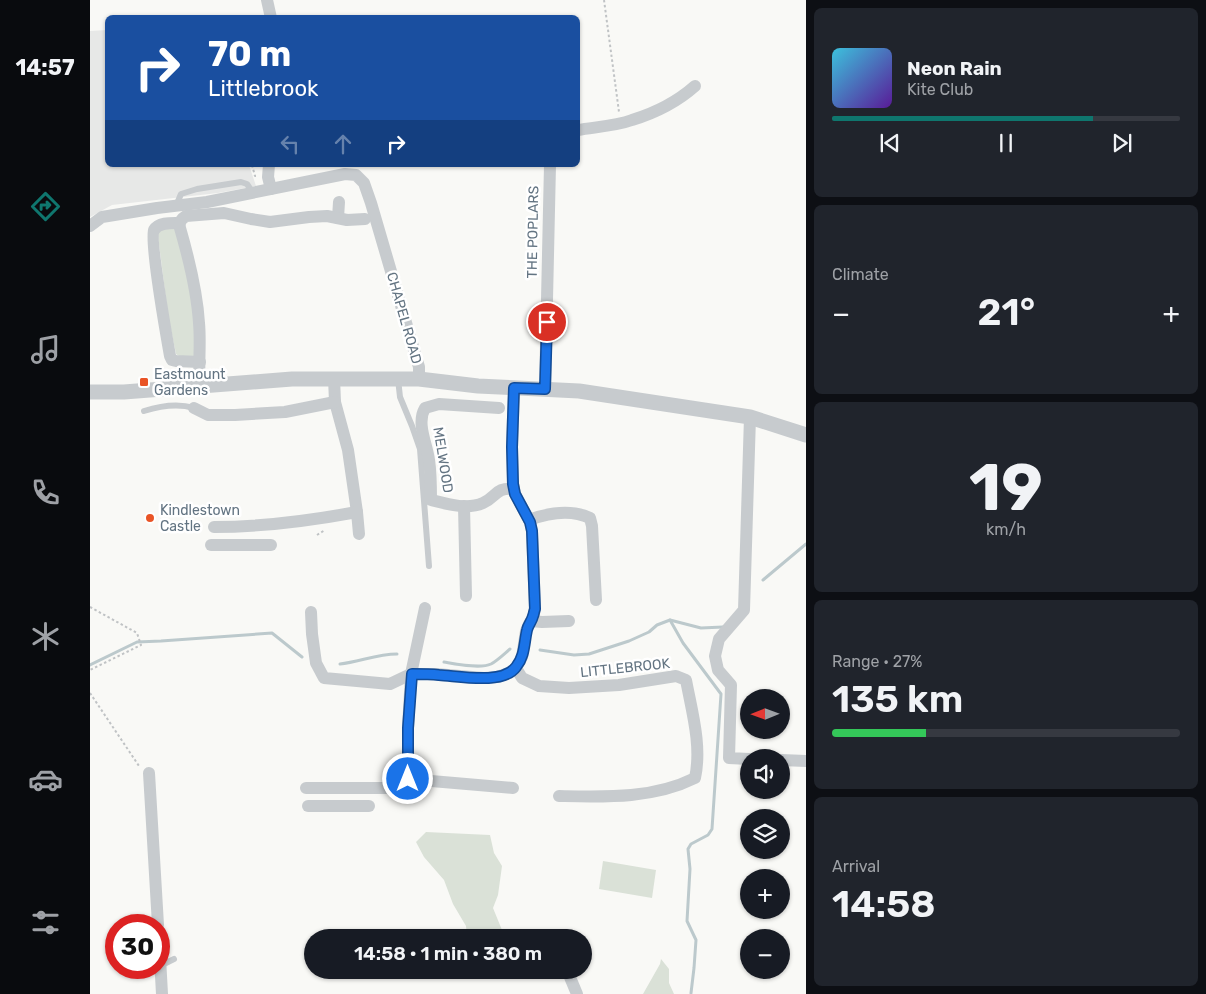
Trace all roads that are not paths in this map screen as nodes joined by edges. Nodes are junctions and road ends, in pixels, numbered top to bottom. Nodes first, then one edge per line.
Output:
1 (267, 0) edge
2 (270, 15) edge
3 (695, 86) dead end
4 (580, 130) edge
5 (269, 167) edge
6 (550, 167) edge
7 (270, 189) junction
8 (338, 202) dead end
9 (338, 218) junction
10 (365, 219) dead end
11 (179, 223) junction
12 (90, 226) edge
13 (200, 362) junction
14 (334, 378) junction
15 (398, 378) junction
16 (419, 378) junction
17 (200, 386) junction
18 (514, 388) junction
19 (545, 389) junction
20 (90, 392) edge
21 (335, 402) junction
22 (194, 408) joint
23 (499, 408) dead end
24 (144, 411) dead end
25 (750, 417) junction
26 (806, 435) edge
27 (514, 489) junction
28 (464, 506) junction
29 (357, 512) junction
30 (529, 520) junction
31 (254, 526) junction
32 (214, 527) dead end
33 (359, 534) dead end
34 (254, 544) junction
35 (211, 545) dead end
36 (271, 545) dead end
37 (428, 566) dead end
38 (466, 596) dead end
39 (596, 600) dead end
40 (425, 608) dead end
41 (311, 612) dead end
42 (531, 621) junction
43 (569, 621) dead end
44 (516, 668) junction
45 (412, 674) junction
46 (740, 759) edge
47 (790, 760) edge
48 (806, 761) edge
49 (149, 773) road end
50 (408, 779) junction
51 (306, 788) dead end
52 (343, 788) junction
53 (514, 788) dead end
54 (560, 796) dead end
55 (308, 806) dead end
56 (343, 806) junction
57 (370, 806) dead end
58 (157, 914) edge
59 (174, 959) dead end
60 (170, 961) edge
61 (161, 979) edge
62 (571, 979) edge
63 (162, 994) edge
64 (577, 994) edge

1 - 2 street
3 - 4 street
5 - 7 street
6 - 19 street, THE POPLARS
7 - 12 street, CHAPEL ROAD
7 - 16 street, CHAPEL ROAD
8 - 9 street
9 - 10 street
9 - 11 street
11 - 13 street
11 - 13 street
13 - 17 street
14 - 15 street
14 - 17 street
14 - 21 street
15 - 16 street
15 - 37 lane
16 - 18 street, CHAPEL ROAD
17 - 20 street
18 - 19 street, CHAPEL ROAD
18 - 27 street
19 - 25 street, CHAPEL ROAD
21 - 22 street
21 - 29 street
22 - 24 lane
23 - 28 street, MELWOOD
25 - 26 street, CHAPEL ROAD
25 - 46 street
27 - 28 street, MELWOOD
27 - 30 street
28 - 38 street, MELWOOD
29 - 31 street
29 - 33 street
30 - 39 street
30 - 42 street
31 - 32 street
31 - 34 street
34 - 35 street
34 - 36 street
40 - 45 street
41 - 45 street
42 - 43 street
42 - 44 street
44 - 45 street
44 - 54 street, LITTLEBROOK
45 - 50 street
47 - 48 street
49 - 58 street
50 - 52 street
50 - 53 street
51 - 52 street
52 - 56 street
55 - 56 street
56 - 57 street
59 - 60 lane
61 - 63 street
62 - 64 street

